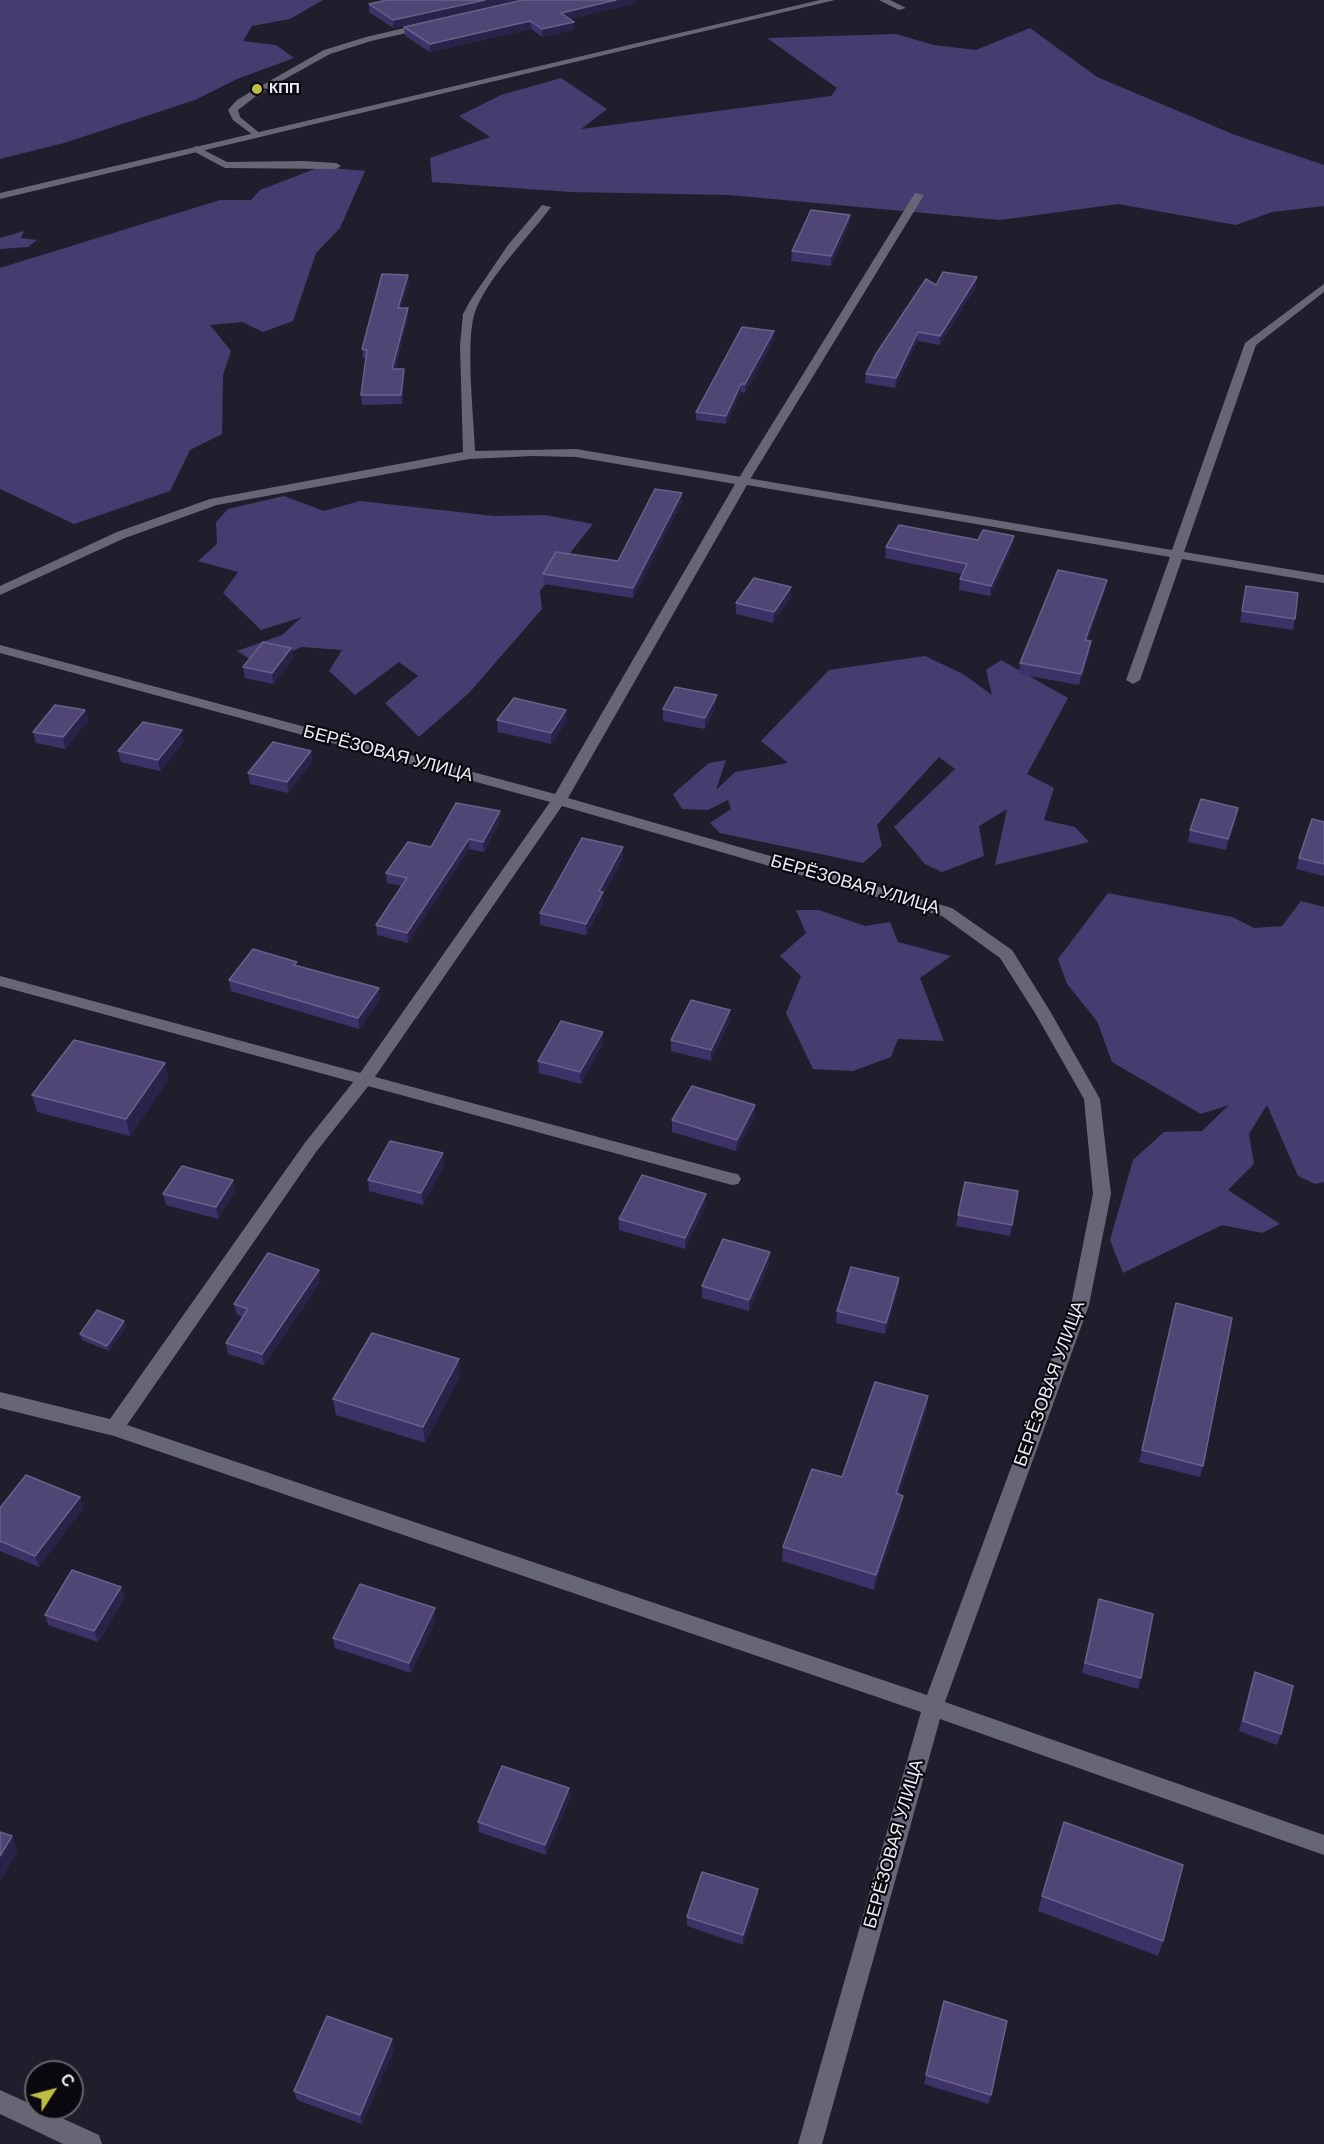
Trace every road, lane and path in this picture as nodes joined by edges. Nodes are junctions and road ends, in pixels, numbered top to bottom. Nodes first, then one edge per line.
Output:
1 (831, 0) edge
2 (883, 0) edge
3 (902, 8) dead end
4 (439, 23) edge
5 (264, 87) tunnel mouth
6 (255, 93) tunnel mouth
7 (257, 135) junction
8 (196, 149) junction
9 (336, 166) dead end
10 (919, 195) dead end
11 (0, 196) edge
12 (546, 207) dead end
13 (1324, 286) edge
14 (469, 455) junction
15 (743, 481) junction
16 (1176, 555) junction
17 (1324, 579) edge
18 (0, 591) edge
19 (0, 649) edge
20 (1133, 680) dead end
21 (559, 800) junction
22 (0, 981) edge
23 (364, 1080) junction
24 (732, 1179) dead end
25 (0, 1400) edge
26 (114, 1428) junction
27 (933, 1707) junction
28 (1324, 1845) edge
29 (0, 2103) edge
30 (90, 2144) edge
31 (810, 2144) edge

1 - 7 street
2 - 3 street
4 - 5 street
6 - 7 street
7 - 8 street
8 - 9 street
8 - 11 street
10 - 15 street
12 - 14 street
13 - 16 street
14 - 15 street
14 - 18 street
15 - 16 street
15 - 21 street
16 - 17 street
16 - 20 street
19 - 21 street, БЕРЁЗОВАЯ УЛИЦА
21 - 23 street
21 - 27 street, БЕРЁЗОВАЯ УЛИЦА
22 - 23 street
23 - 24 street
23 - 26 street
25 - 26 street
26 - 27 street
27 - 28 street
27 - 31 street, БЕРЁЗОВАЯ УЛИЦА
29 - 30 street

